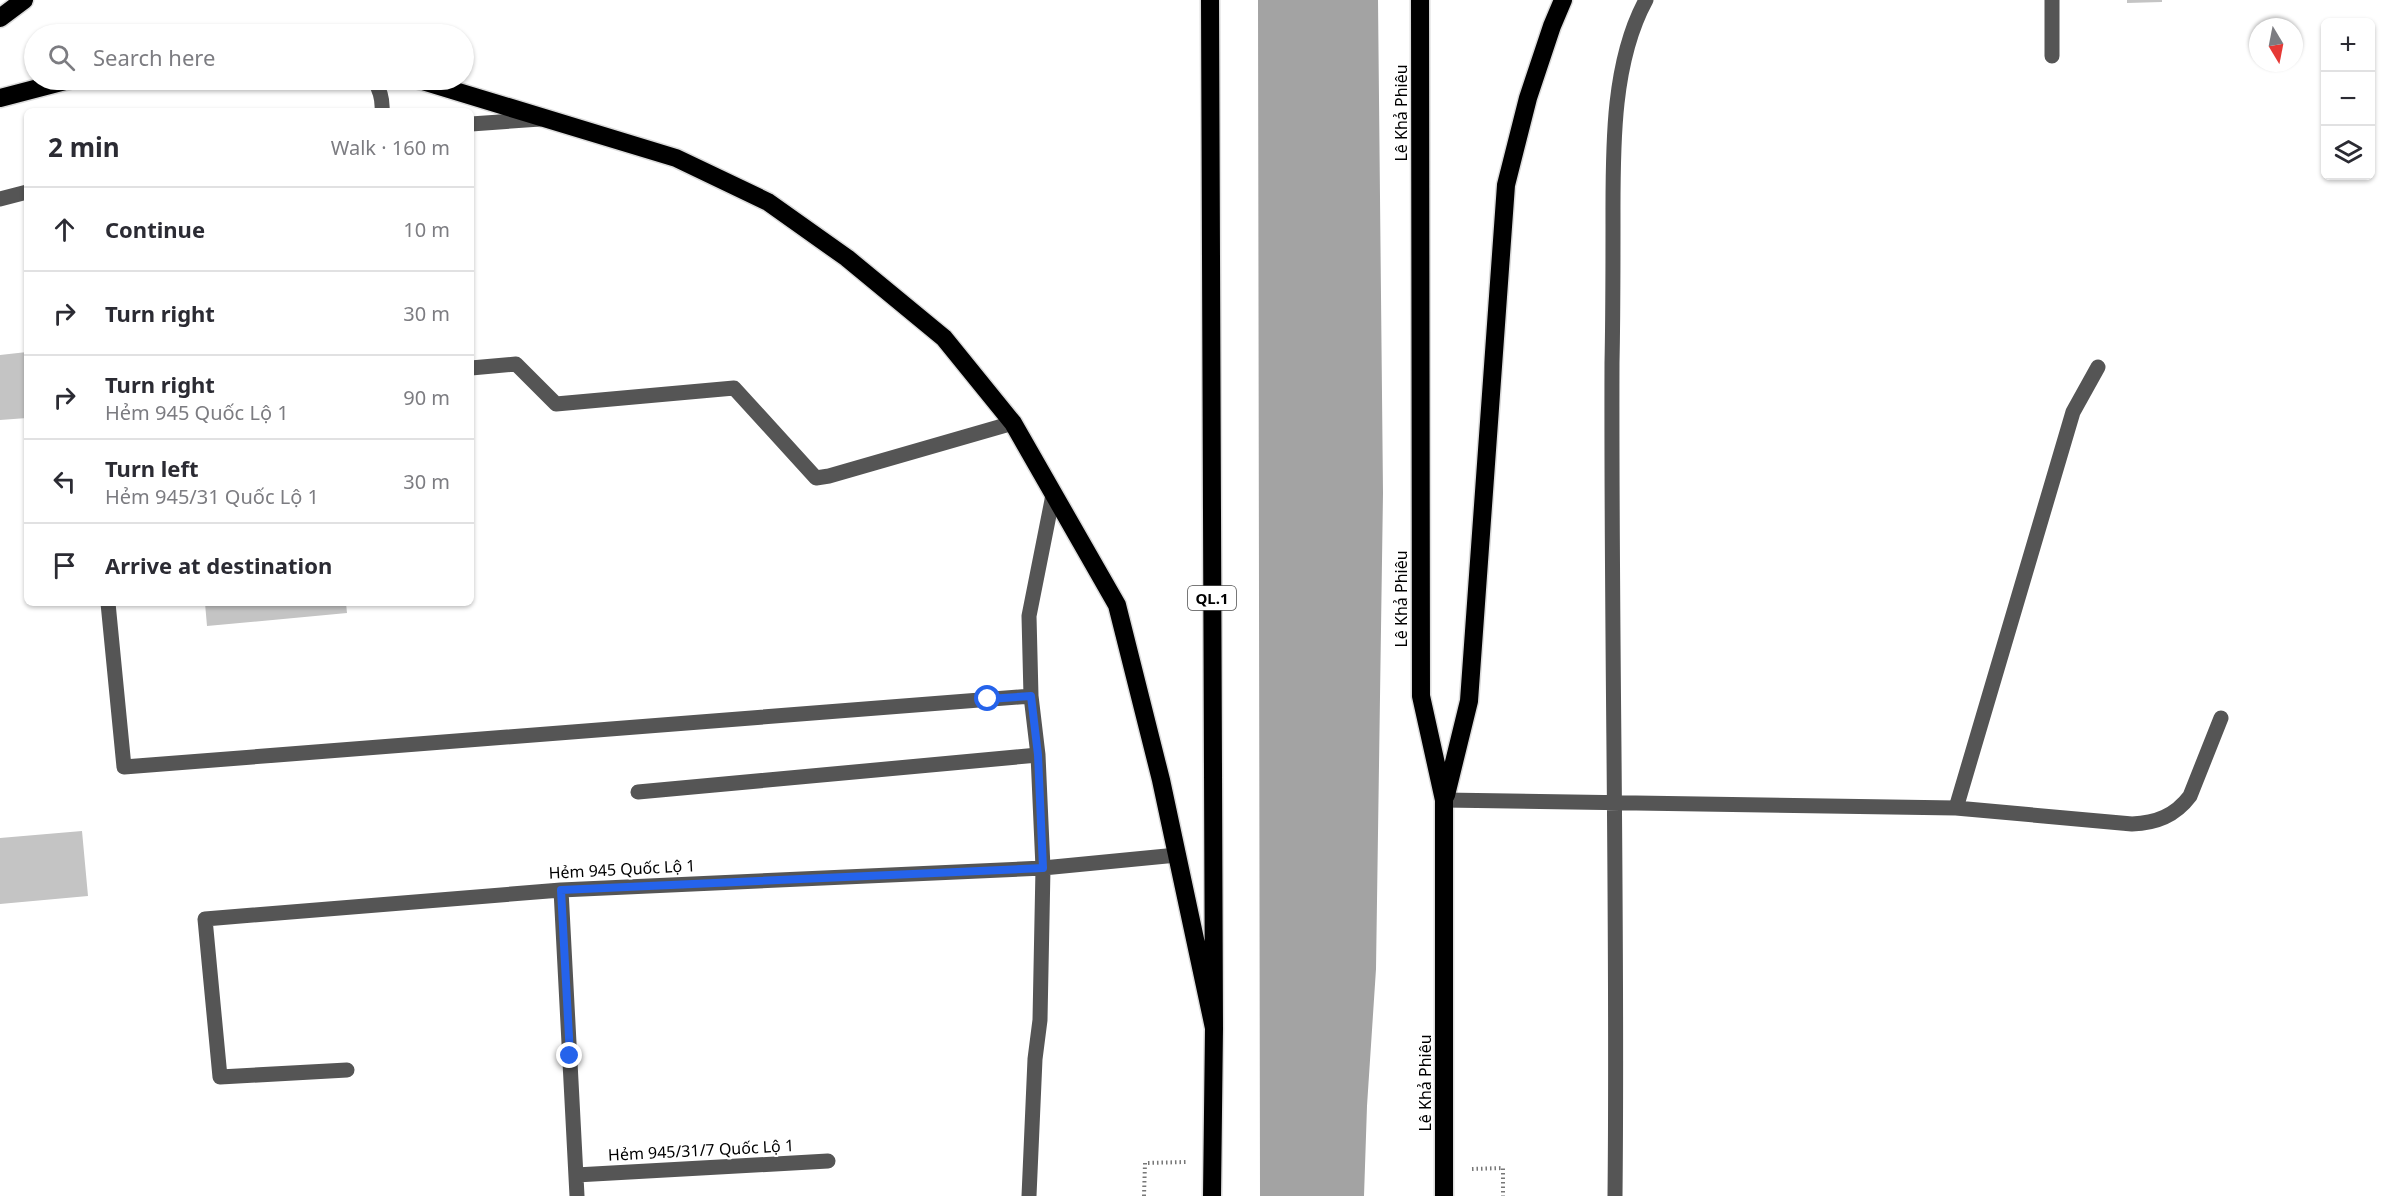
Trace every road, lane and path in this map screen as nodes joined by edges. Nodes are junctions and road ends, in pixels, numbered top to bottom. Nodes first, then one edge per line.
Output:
1 (24, 0) edge
2 (1210, 0) edge
3 (1420, 0) edge
4 (1563, 0) edge
5 (1646, 0) edge
6 (2052, 0) edge
7 (0, 18) edge
8 (2052, 56) dead end
9 (31, 90) edge
10 (380, 90) edge
11 (452, 90) edge
12 (0, 98) edge
13 (382, 108) edge
14 (544, 118) junction
15 (474, 124) edge
16 (24, 193) edge
17 (0, 199) edge
18 (2098, 367) dead end
19 (474, 368) edge
20 (1013, 423) junction
21 (1053, 495) junction
22 (108, 606) edge
23 (1031, 696) junction
24 (2221, 718) dead end
25 (1038, 755) junction
26 (638, 792) dead end
27 (1444, 800) junction
28 (1616, 803) junction
29 (1956, 808) junction
30 (1177, 855) junction
31 (1043, 868) junction
32 (561, 890) junction
33 (1214, 1028) junction
34 (347, 1070) dead end
35 (828, 1161) dead end
36 (1212, 1161) junction
37 (1444, 1170) junction
38 (576, 1175) junction
39 (577, 1196) edge
40 (1029, 1196) edge
41 (1144, 1196) edge
42 (1212, 1196) edge
43 (1444, 1196) edge
44 (1503, 1196) edge
45 (1615, 1196) edge

1 - 7 highway
2 - 33 highway, QL.1
3 - 27 highway, Lê Khả Phiêu
4 - 27 highway
5 - 28 street
6 - 8 street
9 - 12 highway
10 - 13 street
11 - 14 highway
14 - 15 street
14 - 20 highway
16 - 17 street
18 - 29 street
19 - 20 street
20 - 21 highway
21 - 23 street
21 - 30 highway
22 - 23 street
23 - 25 street
24 - 29 street
25 - 26 street
25 - 31 street
27 - 28 street
27 - 37 highway, Lê Khả Phiêu
28 - 29 street
28 - 45 street
30 - 31 street, Hẻm 945 Quốc Lộ 1
30 - 33 highway
31 - 32 street, Hẻm 945 Quốc Lộ 1
31 - 40 street
32 - 34 street, Hẻm 945 Quốc Lộ 1
32 - 38 street
33 - 36 highway, QL.1
35 - 38 street, Hẻm 945/31/7 Quốc Lộ 1
36 - 41 path
36 - 42 highway, QL.1
37 - 43 highway, Lê Khả Phiêu
37 - 44 path
38 - 39 street

